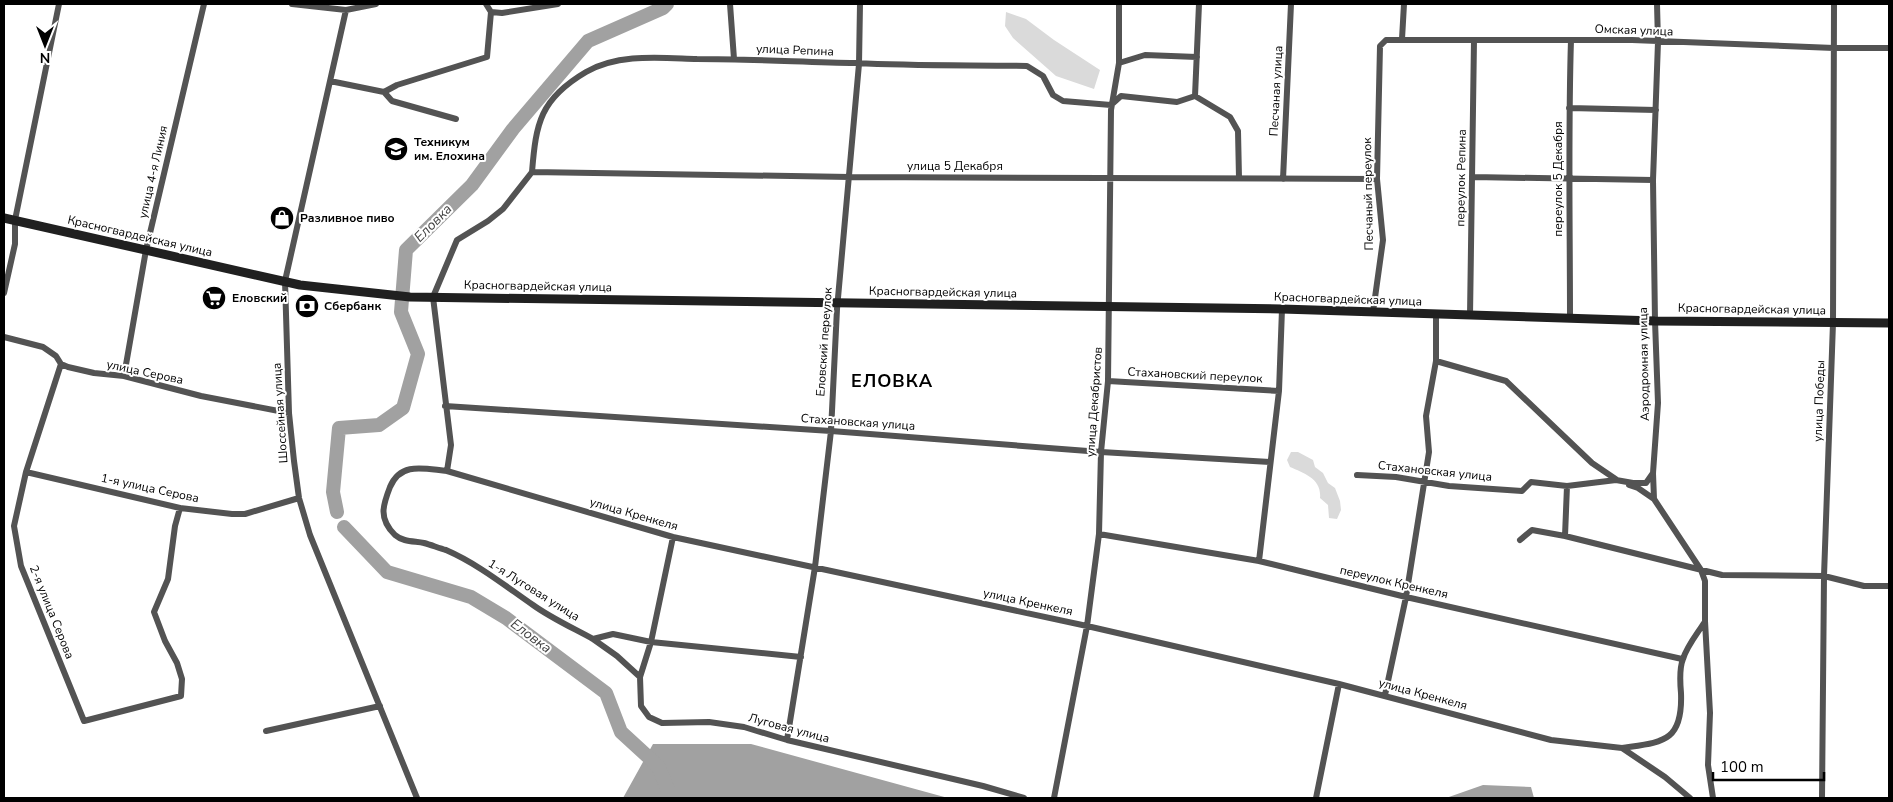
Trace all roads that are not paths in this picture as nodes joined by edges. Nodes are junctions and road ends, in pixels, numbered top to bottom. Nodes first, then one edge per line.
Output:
1 (59, 4) edge
2 (204, 4) edge
3 (292, 4) edge
4 (376, 4) edge
5 (486, 4) edge
6 (558, 4) edge
7 (730, 4) edge
8 (860, 4) edge
9 (1119, 4) edge
10 (1199, 4) edge
11 (1291, 4) edge
12 (1404, 4) edge
13 (1656, 4) edge
14 (1834, 4) edge
15 (346, 10) junction
16 (491, 12) junction
17 (1402, 39) junction
18 (1474, 40) junction
19 (1571, 40) junction
20 (1658, 42) junction
21 (1380, 46) joint
22 (1834, 48) junction
23 (1889, 48) edge
24 (1197, 57) junction
25 (734, 59) junction
26 (1119, 63) junction
27 (859, 64) junction
28 (330, 81) junction
29 (384, 92) junction
30 (1195, 96) junction
31 (1111, 105) junction
32 (1569, 108) junction
33 (1656, 110) junction
34 (456, 119) dead end
35 (532, 172) junction
36 (850, 177) junction
37 (1473, 177) junction
38 (1110, 178) junction
39 (1239, 178) junction
40 (1570, 179) junction
41 (1283, 180) junction
42 (1377, 180) junction
43 (1653, 180) junction
44 (4, 218) edge
45 (15, 220) junction
46 (146, 250) junction
47 (285, 281) junction
48 (4, 293) edge
49 (433, 297) junction
50 (838, 303) junction
51 (1109, 307) junction
52 (1282, 309) junction
53 (1373, 312) junction
54 (1436, 314) junction
55 (1470, 316) junction
56 (1570, 319) junction
57 (1655, 321) junction
58 (1832, 323) junction
59 (1889, 323) edge
60 (4, 337) edge
61 (1436, 360) junction
62 (61, 364) junction
63 (124, 376) junction
64 (1108, 381) junction
65 (1279, 391) junction
66 (445, 406) junction
67 (289, 413) junction
68 (830, 431) junction
69 (1102, 452) junction
70 (1270, 462) junction
71 (26, 472) junction
72 (447, 472) junction
73 (1653, 473) junction
74 (1357, 475) dead end
75 (1616, 480) junction
76 (1425, 483) junction
77 (1567, 486) junction
78 (299, 498) junction
79 (1654, 499) junction
80 (180, 508) junction
81 (385, 520) joint
82 (1099, 534) junction
83 (1565, 536) junction
84 (673, 537) junction
85 (1520, 540) dead end
86 (1259, 561) junction
87 (815, 568) junction
88 (1701, 570) junction
89 (1824, 576) junction
90 (1889, 586) edge
91 (1406, 597) junction
92 (1704, 622) junction
93 (1086, 626) junction
94 (593, 639) junction
95 (651, 642) junction
96 (801, 657) junction
97 (1682, 659) junction
98 (640, 677) junction
99 (1339, 684) junction
100 (1385, 695) junction
101 (380, 706) junction
102 (266, 731) dead end
103 (787, 740) junction
104 (1622, 748) junction
105 (417, 798) edge
106 (1024, 798) edge
107 (1054, 798) edge
108 (1316, 798) edge
109 (1690, 798) edge
110 (1713, 798) edge
111 (1822, 798) edge

1 - 45 street
2 - 46 street, улица 4-я Линия
3 - 15 street
4 - 15 street
5 - 16 street
6 - 16 street
7 - 25 street
8 - 27 street, Еловский переулок
9 - 26 street, улица Декабристов
10 - 24 street
11 - 41 street, Песчаная улица
12 - 17 street
13 - 20 street, Аэродромная улица
14 - 22 street, улица Победы
15 - 28 street, Шоссейная улица
16 - 29 street
17 - 18 street, Омская улица
17 - 21 street, Омская улица
18 - 19 street, Омская улица
18 - 37 street, переулок Репина
19 - 20 street, Омская улица
19 - 32 street, переулок 5 Декабря
20 - 22 street, Омская улица
20 - 33 street, Аэродромная улица
21 - 42 street, Песчаный переулок
22 - 23 street, Омская улица
22 - 58 street, улица Победы
24 - 26 street
24 - 30 street
25 - 27 street, улица Репина
25 - 35 street, улица Репина
26 - 31 street, улица Декабристов
27 - 31 street, улица Репина
27 - 36 street, Еловский переулок
28 - 29 street
28 - 47 street, Шоссейная улица
29 - 34 street
30 - 31 street
30 - 39 street
31 - 38 street, улица Декабристов
32 - 33 street
32 - 40 street, переулок 5 Декабря
33 - 43 street, Аэродромная улица
35 - 36 street, улица 5 Декабря
35 - 49 street
36 - 38 street, улица 5 Декабря
36 - 50 street, Еловский переулок
37 - 40 street
37 - 55 street, переулок Репина
38 - 39 street, улица 5 Декабря
38 - 51 street, улица Декабристов
39 - 41 street, улица 5 Декабря
40 - 43 street
40 - 56 street, переулок 5 Декабря
41 - 42 street, улица 5 Декабря
42 - 53 street, Песчаный переулок
43 - 57 street, Аэродромная улица
44 - 45 main road, Красногвардейская улица
45 - 46 main road, Красногвардейская улица
45 - 48 street
46 - 47 main road, Красногвардейская улица
46 - 63 street, улица 4-я Линия
47 - 49 main road, Красногвардейская улица
47 - 67 street, Шоссейная улица
49 - 50 main road, Красногвардейская улица
49 - 66 street
50 - 51 main road, Красногвардейская улица
50 - 68 street, Еловский переулок
51 - 52 main road, Красногвардейская улица
51 - 64 street, улица Декабристов
52 - 53 main road, Красногвардейская улица
52 - 65 street
53 - 54 main road, Красногвардейская улица
54 - 55 main road, Красногвардейская улица
54 - 61 street
55 - 56 main road, Красногвардейская улица
56 - 57 main road, Красногвардейская улица
57 - 58 main road, Красногвардейская улица
57 - 73 street, Аэродромная улица
58 - 59 main road, Красногвардейская улица
58 - 89 street, улица Победы
60 - 62 street, улица Серова
61 - 75 street
61 - 76 street
62 - 63 street, улица Серова
62 - 71 street, 2-я улица Серова
63 - 67 street, улица Серова
64 - 65 street, Стахановский переулок
64 - 69 street, улица Декабристов
65 - 70 street
66 - 68 street, Стахановская улица
66 - 72 street
67 - 78 street, Шоссейная улица
68 - 69 street, Стахановская улица
68 - 87 street, Еловский переулок
69 - 70 street, Стахановская улица
69 - 82 street, улица Декабристов
70 - 86 street
71 - 80 street, 1-я улица Серова
71 - 80 street, 2-я улица Серова
72 - 81 street, улица Кренкеля
72 - 84 street, улица Кренкеля
73 - 75 street
73 - 79 street, Аэродромная улица
74 - 76 street, Стахановская улица
75 - 77 street
75 - 79 street
76 - 77 street, Стахановская улица
76 - 91 street
77 - 83 street
78 - 80 street, 1-я улица Серова
78 - 101 street, Шоссейная улица
79 - 88 street
81 - 94 street, 1-я Луговая улица
82 - 86 street, переулок Кренкеля
82 - 93 street, улица Декабристов
83 - 85 street
83 - 88 street
84 - 87 street, улица Кренкеля
84 - 95 street, Луговая улица
86 - 91 street, переулок Кренкеля
87 - 93 street, улица Кренкеля
87 - 96 street, Еловский переулок
88 - 89 street
88 - 92 street
89 - 90 street
89 - 111 street, улица Победы
91 - 97 street, переулок Кренкеля
91 - 100 street
92 - 97 street
92 - 110 street
93 - 99 street, улица Кренкеля
93 - 107 street, улица Декабристов
94 - 95 street
94 - 98 street
95 - 96 street
95 - 98 street, Луговая улица
96 - 103 street, Еловский переулок
97 - 104 street
98 - 103 street, Луговая улица
99 - 100 street, улица Кренкеля
99 - 108 street
100 - 104 street, улица Кренкеля
101 - 102 street
101 - 105 street, Шоссейная улица
103 - 106 street, Луговая улица
104 - 109 street, улица Кренкеля

